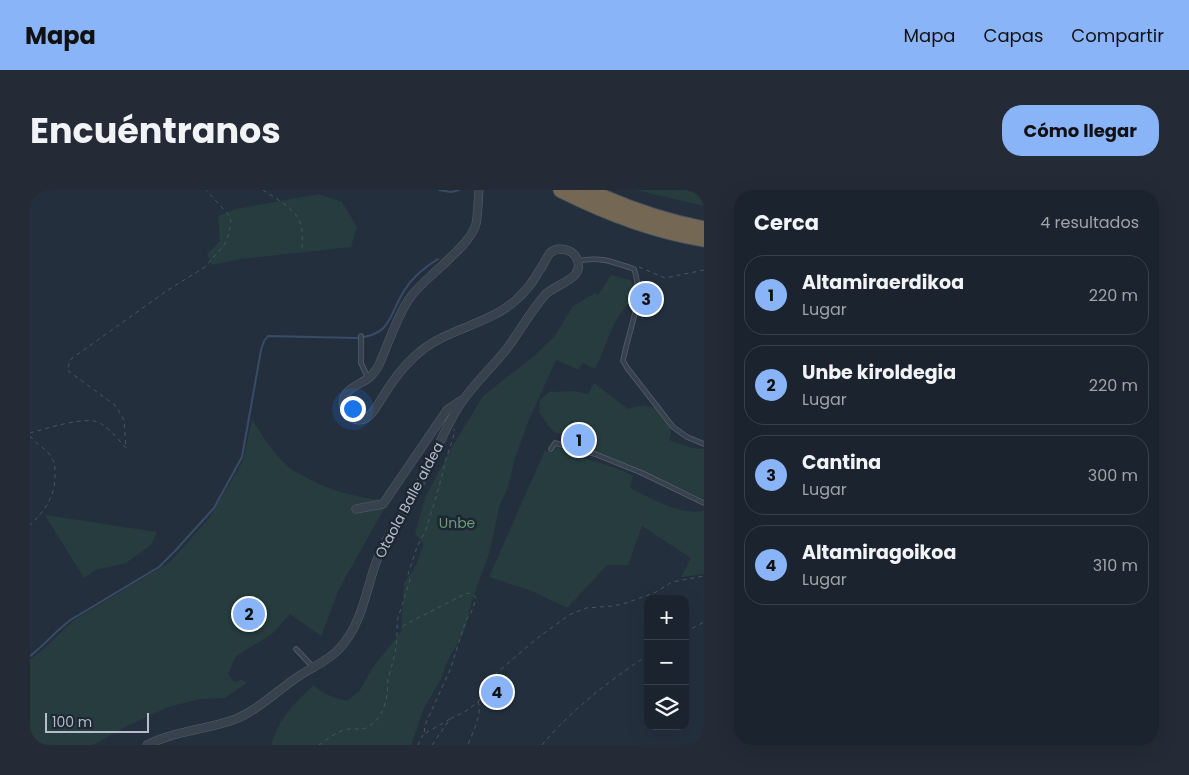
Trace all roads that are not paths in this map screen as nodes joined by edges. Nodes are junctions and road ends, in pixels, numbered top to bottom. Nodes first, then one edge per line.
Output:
1 (479, 190) edge
2 (561, 190) edge
3 (589, 195) edge
4 (704, 229) edge
5 (704, 240) edge
6 (578, 260) junction
7 (361, 336) dead end
8 (368, 378) junction
9 (464, 399) junction
10 (704, 444) edge
11 (551, 449) dead end
12 (704, 503) edge
13 (356, 509) dead end
14 (296, 649) dead end
15 (313, 667) junction
16 (147, 745) edge

1 - 8 street
2 - 3 highway
3 - 4 highway
3 - 5 highway
6 - 8 street
6 - 9 street, Otaola Balle aldea
6 - 10 lane
7 - 8 lane
9 - 13 street, Otaola Balle aldea
9 - 15 street, Otaola Balle aldea
11 - 12 lane
14 - 15 lane
15 - 16 street, Otaola Balle aldea

